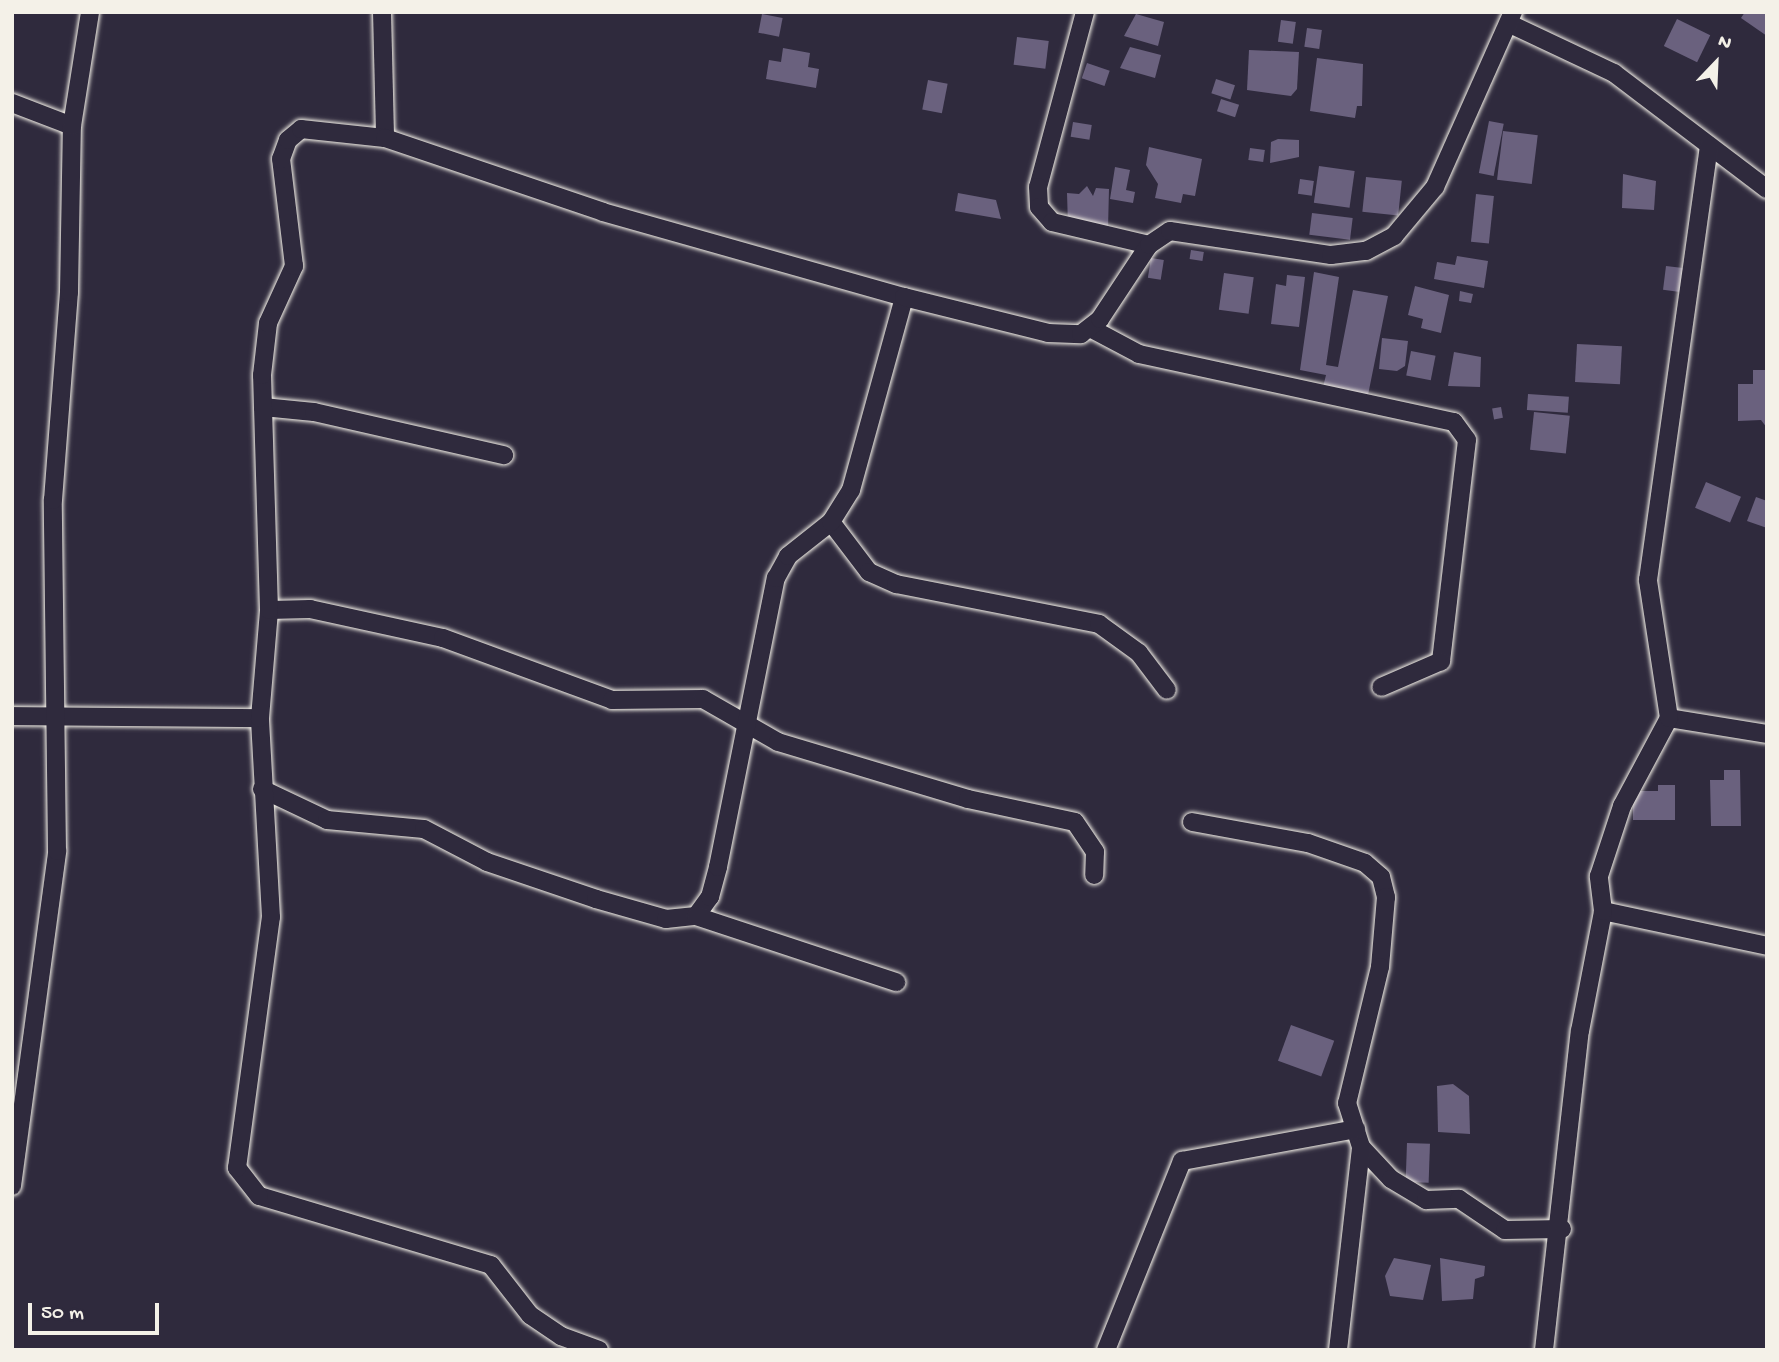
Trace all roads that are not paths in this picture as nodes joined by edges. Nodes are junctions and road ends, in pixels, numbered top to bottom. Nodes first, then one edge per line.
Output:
1 (90, 12) edge
2 (382, 12) edge
3 (1085, 12) edge
4 (1511, 18) edge
5 (12, 103) edge
6 (72, 126) junction
7 (385, 138) junction
8 (1709, 146) junction
9 (1767, 189) edge
10 (1149, 245) junction
11 (904, 298) junction
12 (1091, 329) junction
13 (263, 407) junction
14 (504, 456) dead end
15 (831, 522) junction
16 (269, 610) junction
17 (1381, 687) dead end
18 (1167, 690) dead end
19 (12, 716) edge
20 (260, 718) junction
21 (1669, 718) junction
22 (57, 719) junction
23 (748, 719) junction
24 (1767, 734) edge
25 (262, 789) junction
26 (1192, 822) dead end
27 (1094, 875) dead end
28 (1603, 911) junction
29 (696, 916) junction
30 (1767, 946) edge
31 (897, 982) dead end
32 (1356, 1129) junction
33 (1361, 1147) junction
34 (12, 1186) edge
35 (1562, 1229) junction
36 (599, 1350) edge
37 (1106, 1350) edge
38 (1338, 1350) edge
39 (1544, 1350) edge

1 - 6 street
2 - 7 street
3 - 10 street
4 - 8 street
4 - 10 street
5 - 6 street
6 - 22 street
7 - 11 street
7 - 13 street
8 - 9 street
8 - 21 street
10 - 12 street
11 - 12 street
11 - 15 street
12 - 17 street
13 - 14 street
13 - 16 street
15 - 18 street
15 - 23 street
16 - 20 street
16 - 23 street
19 - 22 street
20 - 22 street
20 - 25 street
21 - 24 street
21 - 28 street
22 - 34 street
23 - 27 street
23 - 29 street
25 - 29 street
25 - 36 street
26 - 32 street
28 - 30 street
28 - 35 street
29 - 31 street
32 - 33 street
32 - 37 street
33 - 35 street
33 - 38 street
35 - 39 street

